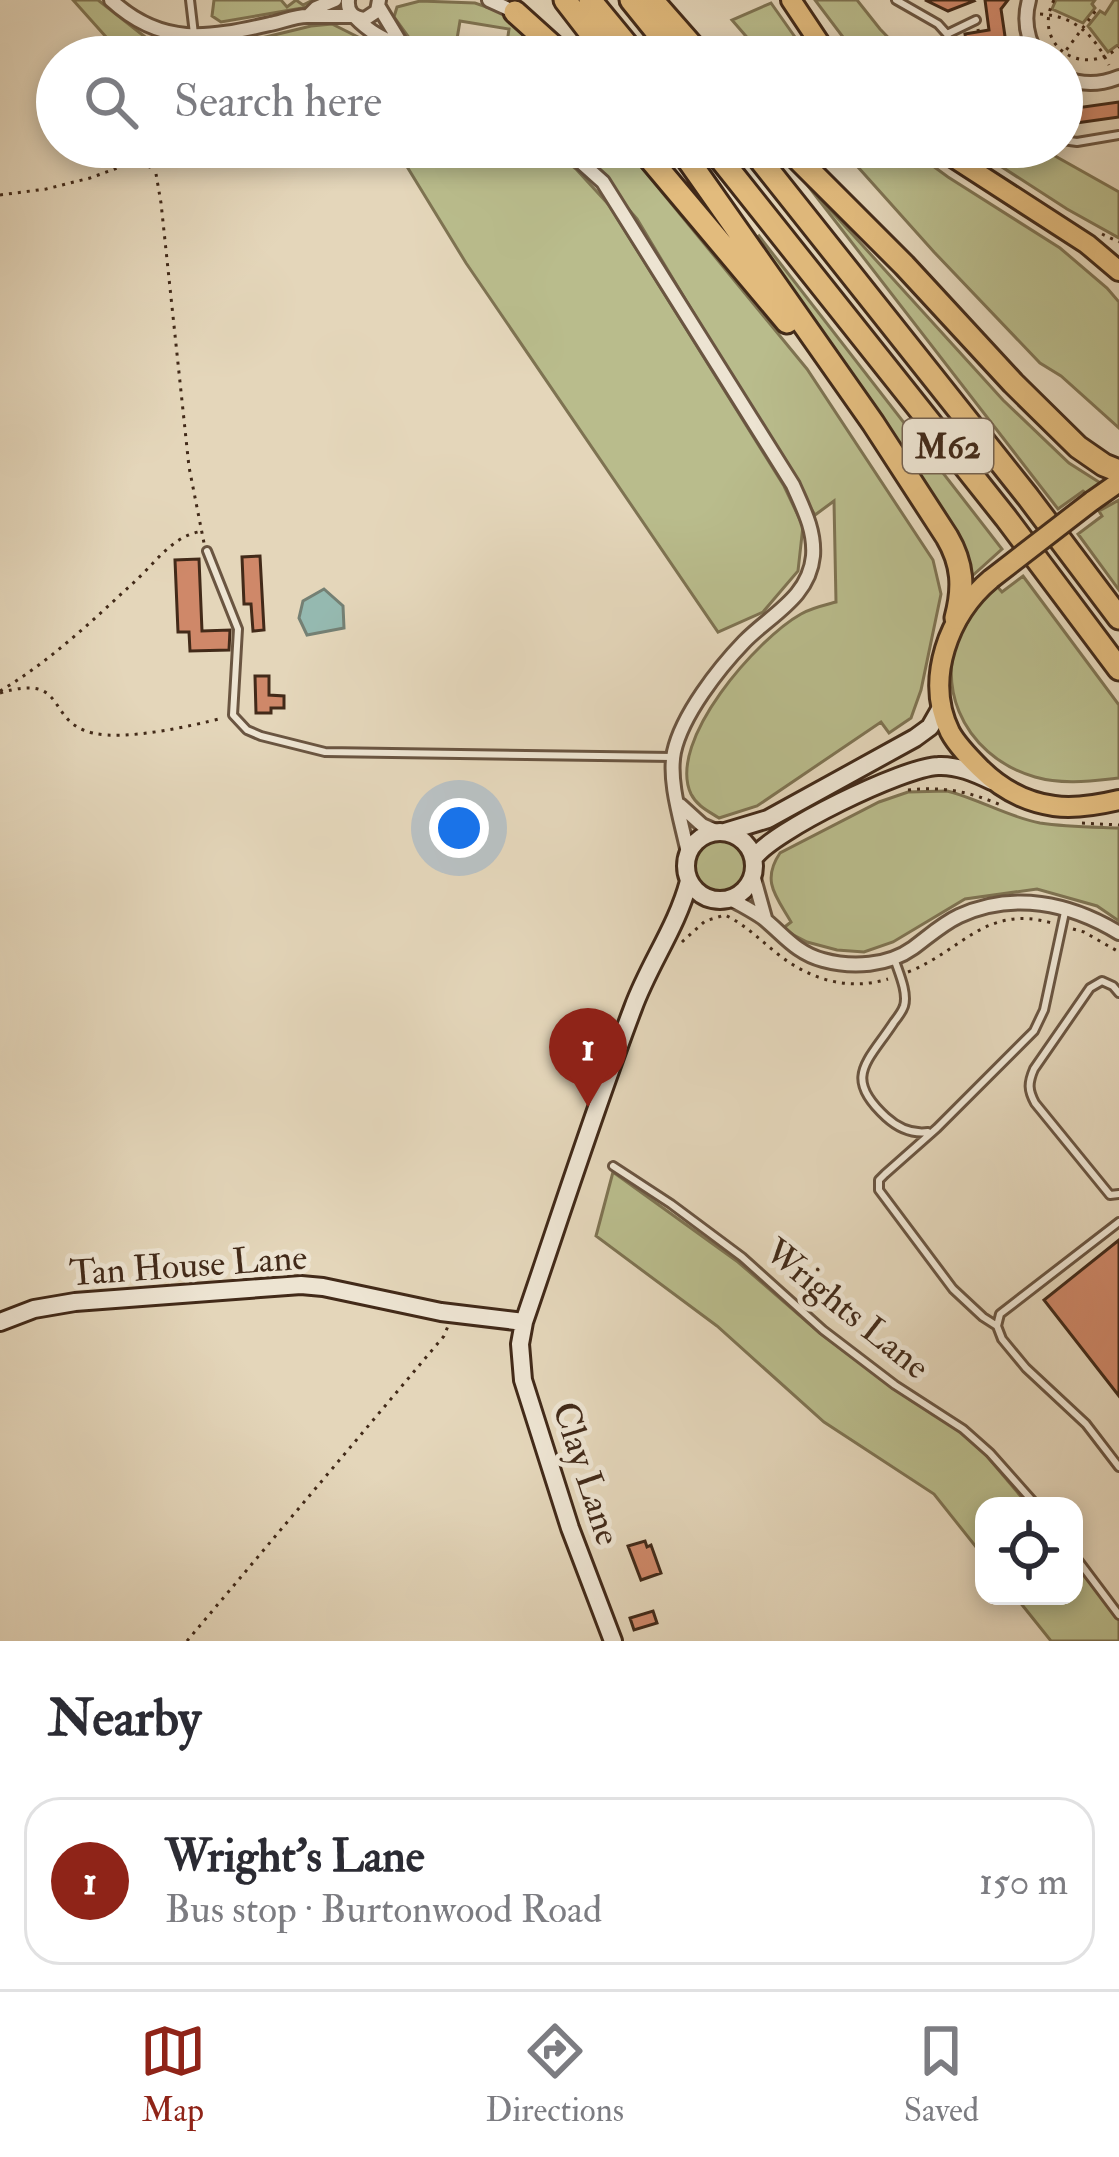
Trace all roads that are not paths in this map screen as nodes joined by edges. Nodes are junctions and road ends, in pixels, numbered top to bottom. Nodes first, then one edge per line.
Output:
1 (190, 0) edge
2 (335, 0) edge
3 (348, 0) edge
4 (489, 0) edge
5 (565, 0) edge
6 (590, 0) edge
7 (631, 0) edge
8 (652, 0) edge
9 (791, 0) edge
10 (896, 0) edge
11 (116, 2) edge
12 (382, 3) edge
13 (934, 4) dead end
14 (510, 6) edge
15 (308, 16) junction
16 (354, 16) junction
17 (927, 17) junction
18 (976, 20) dead end
19 (947, 34) joint
20 (182, 36) edge
21 (194, 36) edge
22 (217, 36) edge
23 (376, 36) edge
24 (403, 36) edge
25 (542, 36) edge
26 (593, 36) edge
27 (620, 36) edge
28 (660, 36) edge
29 (684, 36) edge
30 (815, 36) edge
31 (1117, 78) edge
32 (1083, 84) edge
33 (1119, 135) edge
34 (1083, 141) edge
35 (587, 168) edge
36 (658, 168) edge
37 (694, 168) edge
38 (728, 168) edge
39 (768, 168) edge
40 (807, 168) edge
41 (969, 168) edge
42 (1087, 244) junction
43 (1119, 256) edge
44 (1119, 271) edge
45 (873, 423) junction
46 (1119, 471) edge
47 (1119, 482) edge
48 (207, 550) road end
49 (956, 618) junction
50 (1119, 618) edge
51 (1119, 669) edge
52 (942, 706) junction
53 (673, 758) junction
54 (993, 781) junction
55 (1118, 801) edge
56 (679, 805) junction
57 (722, 832) junction
58 (688, 854) junction
59 (754, 867) junction
60 (689, 881) junction
61 (726, 900) junction
62 (1065, 909) junction
63 (765, 920) junction
64 (1119, 933) edge
65 (675, 938) junction
66 (894, 958) junction
67 (1119, 993) edge
68 (937, 1128) junction
69 (613, 1166) dead end
70 (1119, 1195) edge
71 (1119, 1222) edge
72 (0, 1322) edge
73 (524, 1322) junction
74 (997, 1326) junction
75 (1119, 1467) edge
76 (1029, 1497) edge
77 (1083, 1567) edge
78 (1119, 1615) edge
79 (613, 1641) edge

1 - 21 lane
2 - 15 street
3 - 16 street
4 - 14 street
5 - 26 highway
6 - 27 highway
7 - 28 highway
8 - 29 highway
9 - 30 main road
10 - 17 lane
11 - 20 street
12 - 16 street
12 - 24 street
13 - 17 lane
14 - 25 highway
15 - 16 street
15 - 22 street
16 - 23 street
17 - 19 lane
18 - 19 lane
31 - 32 street
33 - 34 lane
35 - 53 street
36 - 45 highway
37 - 45 highway
38 - 51 highway, M62
39 - 50 highway, M62
40 - 46 highway
41 - 42 main road
42 - 43 main road
42 - 44 main road
45 - 49 highway
47 - 49 main road, bridge
48 - 53 lane
49 - 52 main road
52 - 54 main road
52 - 57 street
53 - 56 street
54 - 55 main road
54 - 59 street
56 - 57 street
56 - 58 street
57 - 58 street
57 - 59 street
58 - 60 street
59 - 61 street
59 - 63 street
60 - 61 street
60 - 65 street, Clay Lane
61 - 63 street
61 - 65 street
62 - 64 street
62 - 66 street
62 - 68 lane
63 - 66 street
65 - 73 street, Clay Lane
66 - 68 lane
67 - 70 lane
68 - 74 lane
69 - 76 lane, Wrights Lane
71 - 74 lane
72 - 73 street, Tan House Lane
73 - 79 street, Clay Lane
74 - 75 lane
77 - 78 lane

